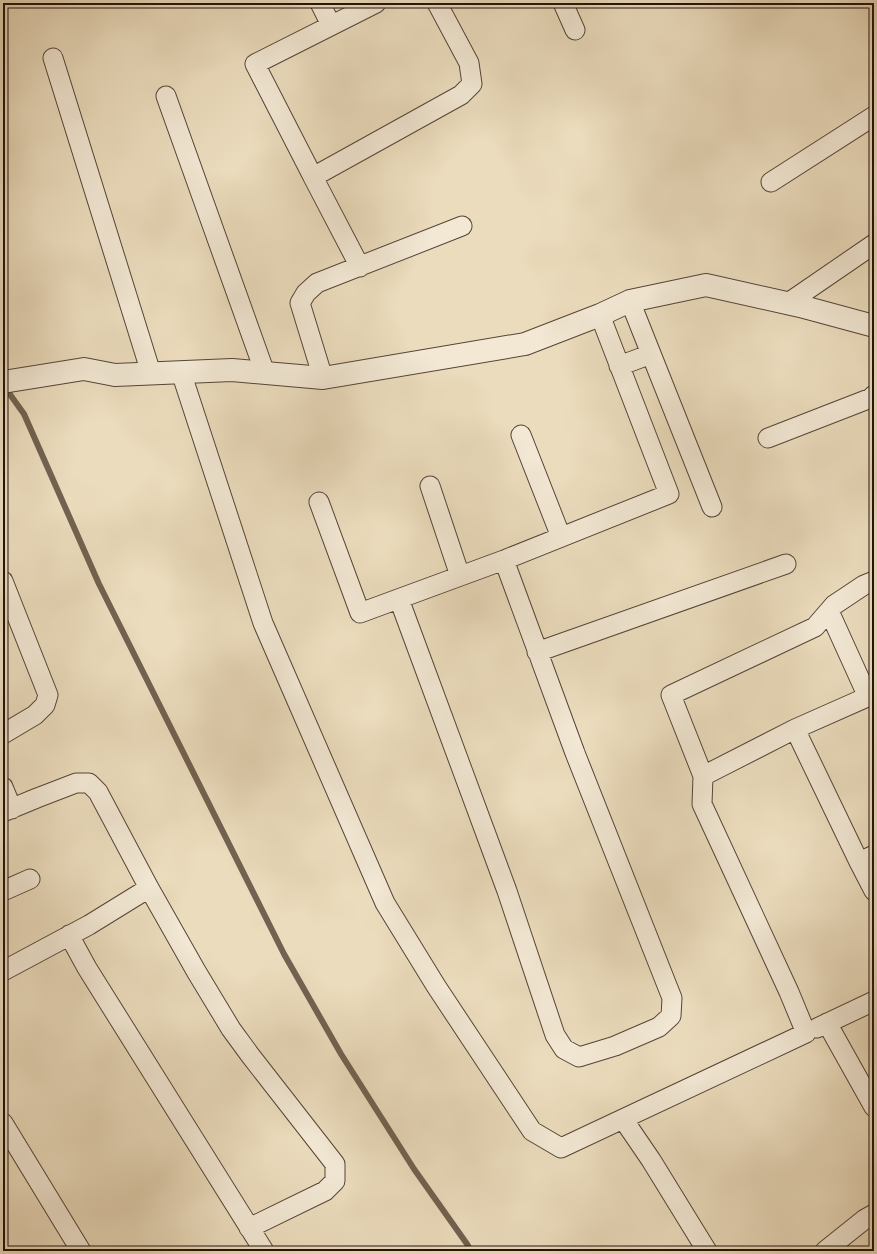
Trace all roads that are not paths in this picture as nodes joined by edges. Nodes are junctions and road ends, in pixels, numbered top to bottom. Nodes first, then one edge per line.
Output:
1 (320, 3) edge
2 (376, 3) edge
3 (437, 3) edge
4 (563, 3) edge
5 (331, 25) junction
6 (575, 30) dead end
7 (53, 58) dead end
8 (166, 96) dead end
9 (874, 116) edge
10 (313, 177) junction
11 (771, 182) dead end
12 (462, 226) dead end
13 (874, 244) edge
14 (360, 267) junction
15 (630, 301) junction
16 (788, 304) junction
17 (600, 315) junction
18 (874, 326) edge
19 (651, 354) junction
20 (619, 366) junction
21 (180, 372) junction
22 (266, 373) junction
23 (143, 374) junction
24 (323, 378) junction
25 (3, 382) edge
26 (874, 395) edge
27 (521, 436) dead end
28 (768, 438) dead end
29 (430, 486) dead end
30 (319, 502) dead end
31 (712, 507) dead end
32 (561, 537) junction
33 (504, 560) junction
34 (786, 564) dead end
35 (460, 576) junction
36 (3, 581) edge
37 (874, 581) edge
38 (400, 599) junction
39 (829, 611) junction
40 (537, 652) junction
41 (871, 696) edge
42 (795, 728) junction
43 (3, 734) edge
44 (703, 776) junction
45 (3, 787) edge
46 (7, 811) edge
47 (867, 859) edge
48 (30, 879) dead end
49 (149, 888) junction
50 (874, 891) edge
51 (3, 892) edge
52 (69, 935) junction
53 (3, 970) edge
54 (874, 1001) edge
55 (827, 1023) junction
56 (806, 1033) junction
57 (874, 1107) edge
58 (624, 1119) junction
59 (3, 1124) edge
60 (874, 1214) edge
61 (249, 1228) junction
62 (259, 1249) edge
63 (81, 1251) edge
64 (707, 1251) edge
65 (825, 1251) edge

1 - 5 street
2 - 5 street
3 - 10 street
4 - 6 street
5 - 10 street
7 - 23 street
8 - 22 street
9 - 11 street
10 - 14 street
12 - 14 street
13 - 16 street
14 - 24 street
15 - 16 street
15 - 17 street
15 - 19 street
16 - 18 street
17 - 20 street
17 - 24 street
19 - 20 street
19 - 31 street
20 - 32 street
21 - 22 street
21 - 23 street
21 - 58 street
22 - 24 street
23 - 25 street
26 - 28 street
27 - 32 street
29 - 35 street
30 - 38 street
32 - 33 street
33 - 35 street
33 - 40 street
34 - 40 street
35 - 38 street
36 - 43 street
37 - 39 street
38 - 40 street
39 - 41 street
39 - 44 street
41 - 42 street
42 - 44 street
42 - 47 street
44 - 56 street
45 - 46 street
46 - 49 street
47 - 50 street
48 - 51 street
49 - 52 street
49 - 61 street
52 - 53 street
52 - 61 street
54 - 55 street
55 - 56 street
55 - 57 street
56 - 58 street
58 - 64 street
59 - 63 street
60 - 65 street
61 - 62 street

